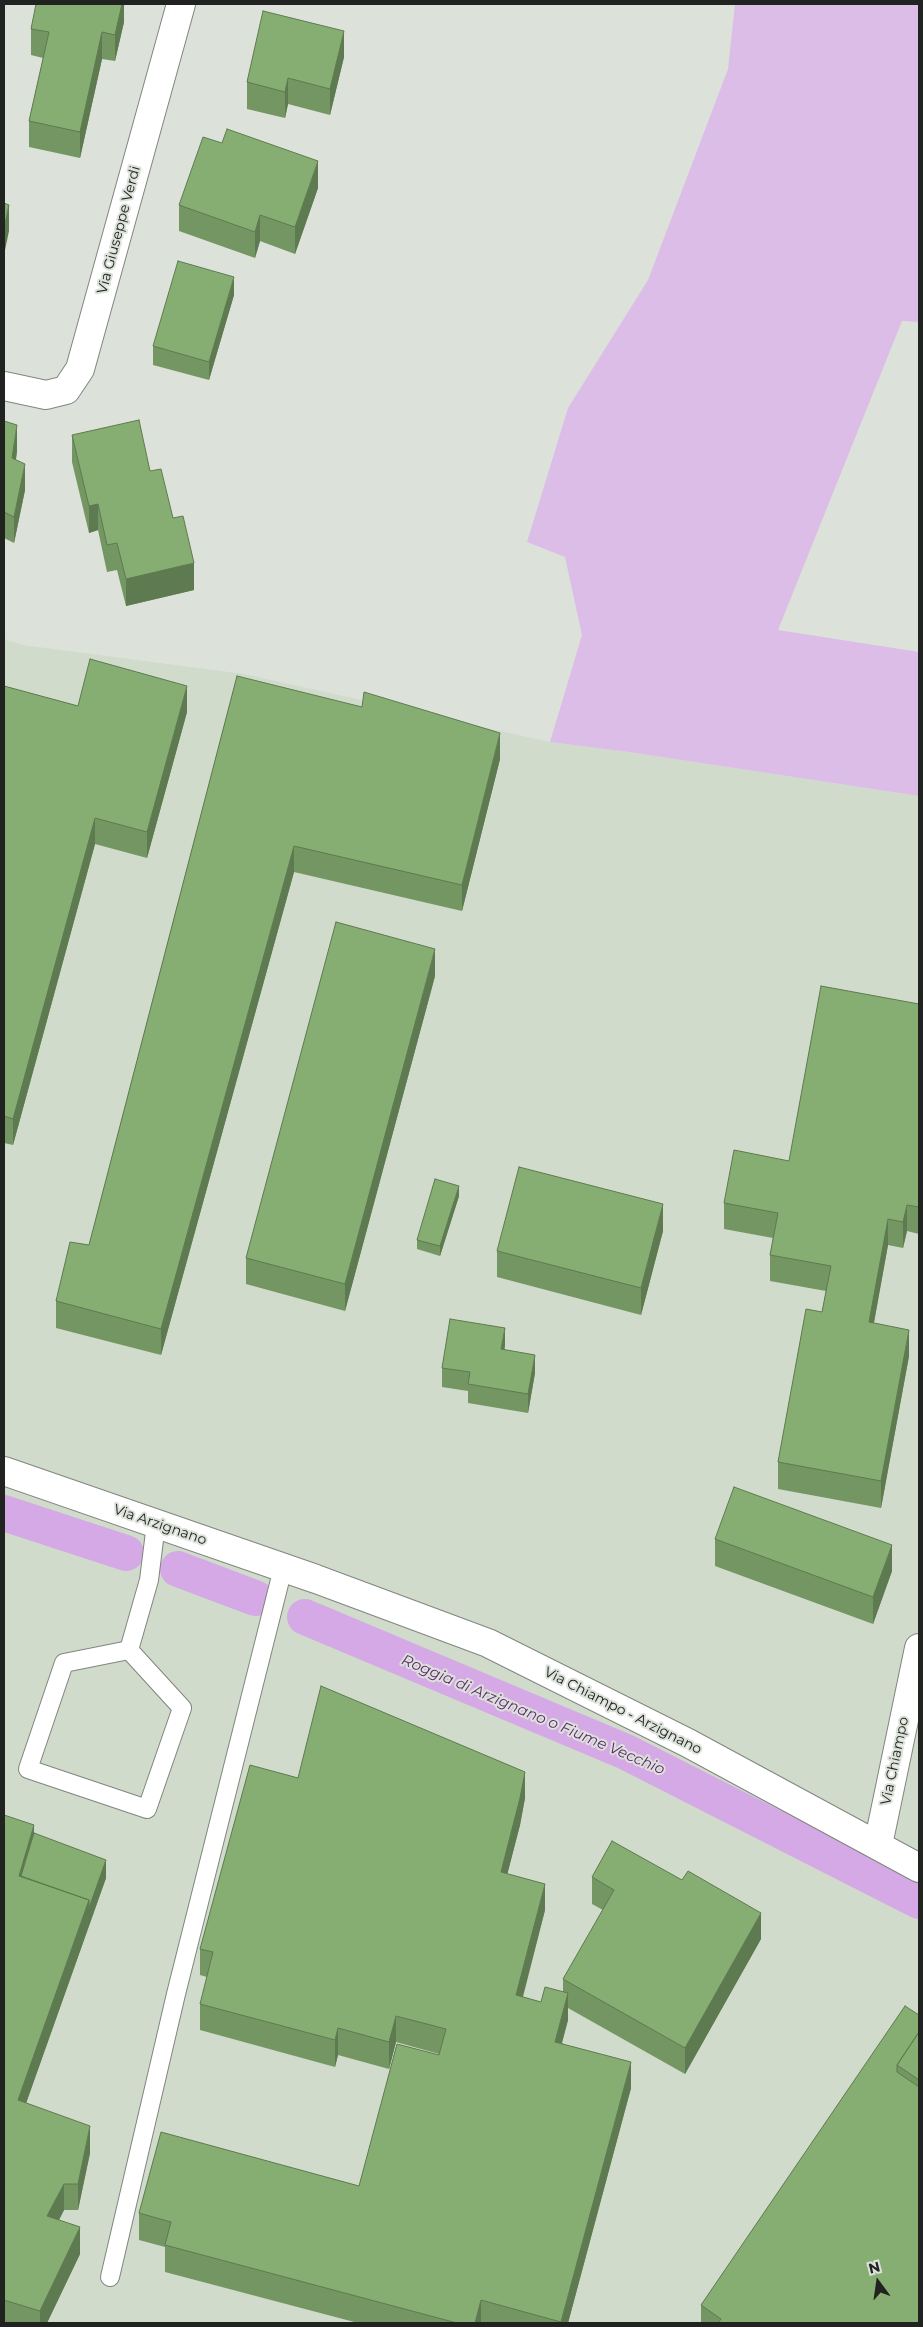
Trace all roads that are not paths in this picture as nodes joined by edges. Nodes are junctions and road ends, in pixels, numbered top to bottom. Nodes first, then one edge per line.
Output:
1 (181, 4) edge
2 (4, 386) edge
3 (4, 1471) edge
4 (156, 1524) junction
5 (283, 1568) junction
6 (316, 1580) joint
7 (919, 1648) edge
8 (129, 1650) junction
9 (878, 1845) junction
10 (919, 1868) edge
11 (110, 2277) dead end

1 - 2 main road, Via Giuseppe Verdi
3 - 4 main road, Via Arzignano
4 - 5 main road, Via Arzignano
4 - 8 lane
5 - 6 main road, Via Arzignano
5 - 11 lane
6 - 9 main road, Via Chiampo - Arzignano
7 - 9 main road, Via Chiampo
8 - 8 lane
9 - 10 main road, Via Chiampo - Arzignano

